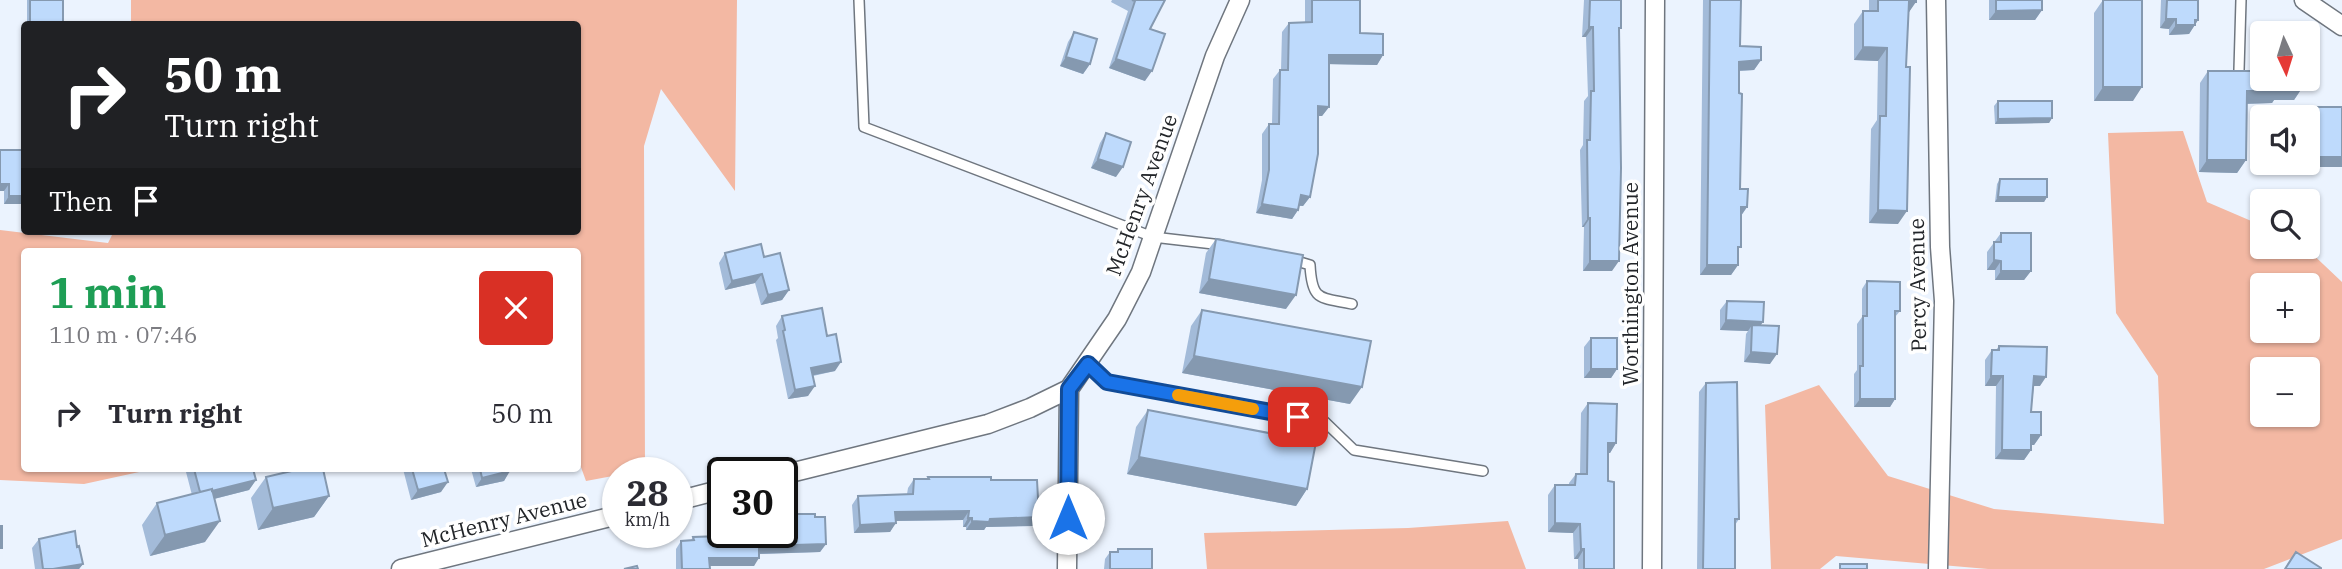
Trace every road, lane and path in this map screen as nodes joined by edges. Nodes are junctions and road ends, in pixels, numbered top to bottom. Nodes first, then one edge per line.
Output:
1 (859, 0) edge
2 (1240, 0) edge
3 (1655, 0) edge
4 (1936, 0) edge
5 (2241, 0) edge
6 (2304, 0) edge
7 (2342, 26) edge
8 (2239, 70) edge
9 (1153, 237) junction
10 (1231, 246) edge
11 (1283, 257) edge
12 (1352, 304) dead end
13 (1088, 364) junction
14 (1069, 389) junction
15 (798, 471) edge
16 (1483, 471) dead end
17 (602, 519) edge
18 (401, 569) edge
19 (1067, 569) edge
20 (1653, 569) edge
21 (1938, 569) edge

1 - 9 lane
2 - 9 street, McHenry Avenue
3 - 20 street, Worthington Avenue
4 - 21 street, Percy Avenue
5 - 8 lane
6 - 7 street
9 - 10 lane
9 - 13 street, McHenry Avenue
11 - 12 lane
13 - 14 street, McHenry Avenue
13 - 16 lane
14 - 15 street, McHenry Avenue
14 - 19 street
17 - 18 street, McHenry Avenue

